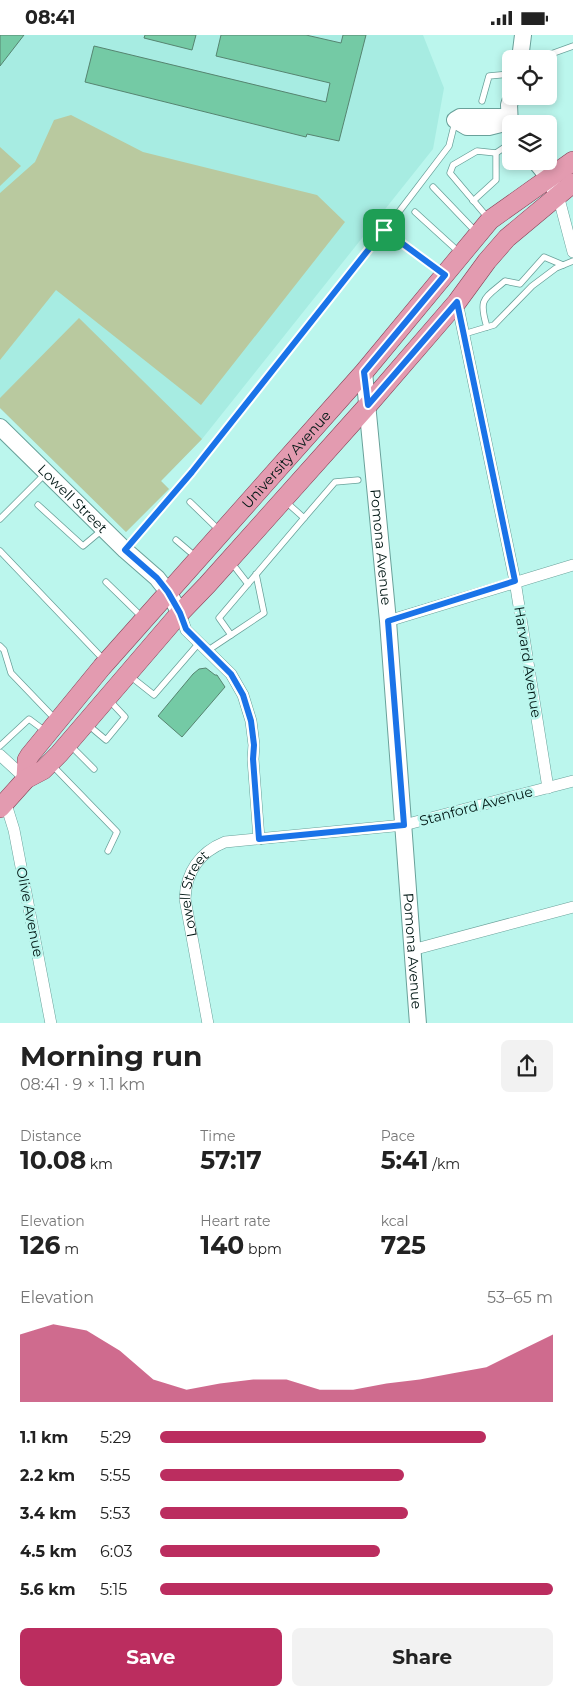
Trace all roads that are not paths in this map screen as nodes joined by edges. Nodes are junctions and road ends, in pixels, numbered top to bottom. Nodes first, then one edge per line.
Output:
1 (523, 35) edge
2 (573, 46) edge
3 (521, 50) edge
4 (557, 52) edge
5 (502, 75) edge
6 (482, 101) dead end
7 (455, 120) joint
8 (502, 122) edge
9 (502, 149) edge
10 (496, 153) junction
11 (573, 161) edge
12 (542, 170) edge
13 (548, 178) junction
14 (573, 183) edge
15 (433, 187) dead end
16 (558, 195) junction
17 (473, 201) junction
18 (415, 212) dead end
19 (484, 227) junction
20 (384, 230) junction
21 (573, 252) edge
22 (462, 254) junction
23 (573, 261) edge
24 (562, 265) junction
25 (445, 275) junction
26 (457, 302) junction
27 (487, 327) junction
28 (464, 334) junction
29 (364, 372) junction
30 (368, 405) junction
31 (0, 427) edge
32 (46, 473) junction
33 (358, 480) dead end
34 (283, 500) junction
35 (190, 502) dead end
36 (38, 505) dead end
37 (0, 519) edge
38 (304, 519) junction
39 (104, 529) junction
40 (222, 532) junction
41 (176, 540) dead end
42 (125, 550) junction
43 (0, 551) edge
44 (198, 559) junction
45 (229, 560) junction
46 (573, 565) edge
47 (256, 574) junction
48 (515, 581) junction
49 (106, 582) dead end
50 (248, 584) junction
51 (168, 592) junction
52 (180, 613) junction
53 (144, 619) junction
54 (388, 621) junction
55 (231, 635) junction
56 (0, 646) edge
57 (203, 647) junction
58 (106, 663) junction
59 (128, 674) junction
60 (107, 699) junction
61 (86, 723) junction
62 (52, 727) junction
63 (68, 743) junction
64 (0, 746) edge
65 (0, 755) edge
66 (50, 764) junction
67 (94, 769) dead end
68 (26, 779) junction
69 (573, 781) edge
70 (548, 787) junction
71 (3, 804) edge
72 (404, 825) junction
73 (259, 839) junction
74 (108, 851) dead end
75 (573, 907) edge
76 (412, 950) junction
77 (51, 1023) edge
78 (208, 1023) edge
79 (418, 1023) edge

1 - 3 street
2 - 4 lane
5 - 6 lane
7 - 8 street
7 - 20 lane
9 - 10 lane
10 - 17 lane
10 - 17 lane
11 - 13 main road, University Avenue
12 - 13 street
13 - 16 street
13 - 19 main road, University Avenue
14 - 16 main road, University Avenue
15 - 19 lane
16 - 21 street
16 - 26 main road, University Avenue
17 - 19 lane
18 - 22 lane
19 - 22 main road, University Avenue
20 - 25 lane
20 - 42 lane
22 - 25 main road, University Avenue
23 - 24 lane
24 - 27 lane
24 - 27 lane
25 - 29 main road, University Avenue
26 - 28 street, Harvard Avenue
26 - 30 main road, University Avenue
27 - 28 lane
28 - 48 street, Harvard Avenue
29 - 30 street, Pomona Avenue
29 - 40 main road, University Avenue
30 - 34 main road, University Avenue
30 - 54 street, Pomona Avenue
31 - 32 street, Lowell Street
32 - 37 lane
32 - 39 street, Lowell Street
33 - 38 lane
34 - 38 lane
34 - 45 main road, University Avenue
35 - 40 lane
36 - 39 lane
38 - 47 lane
39 - 42 street, Lowell Street
40 - 44 main road, University Avenue
41 - 44 lane
42 - 51 street, Lowell Street
43 - 58 lane
44 - 51 main road, University Avenue
45 - 50 lane
45 - 52 main road, University Avenue
46 - 48 street
47 - 50 lane
47 - 55 lane
48 - 54 street
48 - 70 street, Harvard Avenue
49 - 53 lane
50 - 55 lane
51 - 52 street, Lowell Street
51 - 53 main road, University Avenue
52 - 57 street, Lowell Street
52 - 59 main road, University Avenue
53 - 58 main road, University Avenue
54 - 72 street, Pomona Avenue
55 - 57 lane
56 - 62 lane
57 - 59 lane
57 - 73 street, Lowell Street
58 - 62 main road, University Avenue
59 - 60 main road, University Avenue
60 - 61 main road, University Avenue
60 - 61 lane
61 - 63 main road, University Avenue
62 - 64 lane
62 - 68 main road, University Avenue
63 - 66 main road, University Avenue
63 - 67 lane
65 - 68 street
66 - 68 main road, University Avenue
66 - 74 lane
68 - 71 main road, University Avenue
69 - 70 street, Stanford Avenue
70 - 72 street, Stanford Avenue
71 - 77 street, Olive Avenue
72 - 73 street, Stanford Avenue
72 - 76 street, Pomona Avenue
73 - 78 street, Lowell Street
75 - 76 street
76 - 79 street, Pomona Avenue

